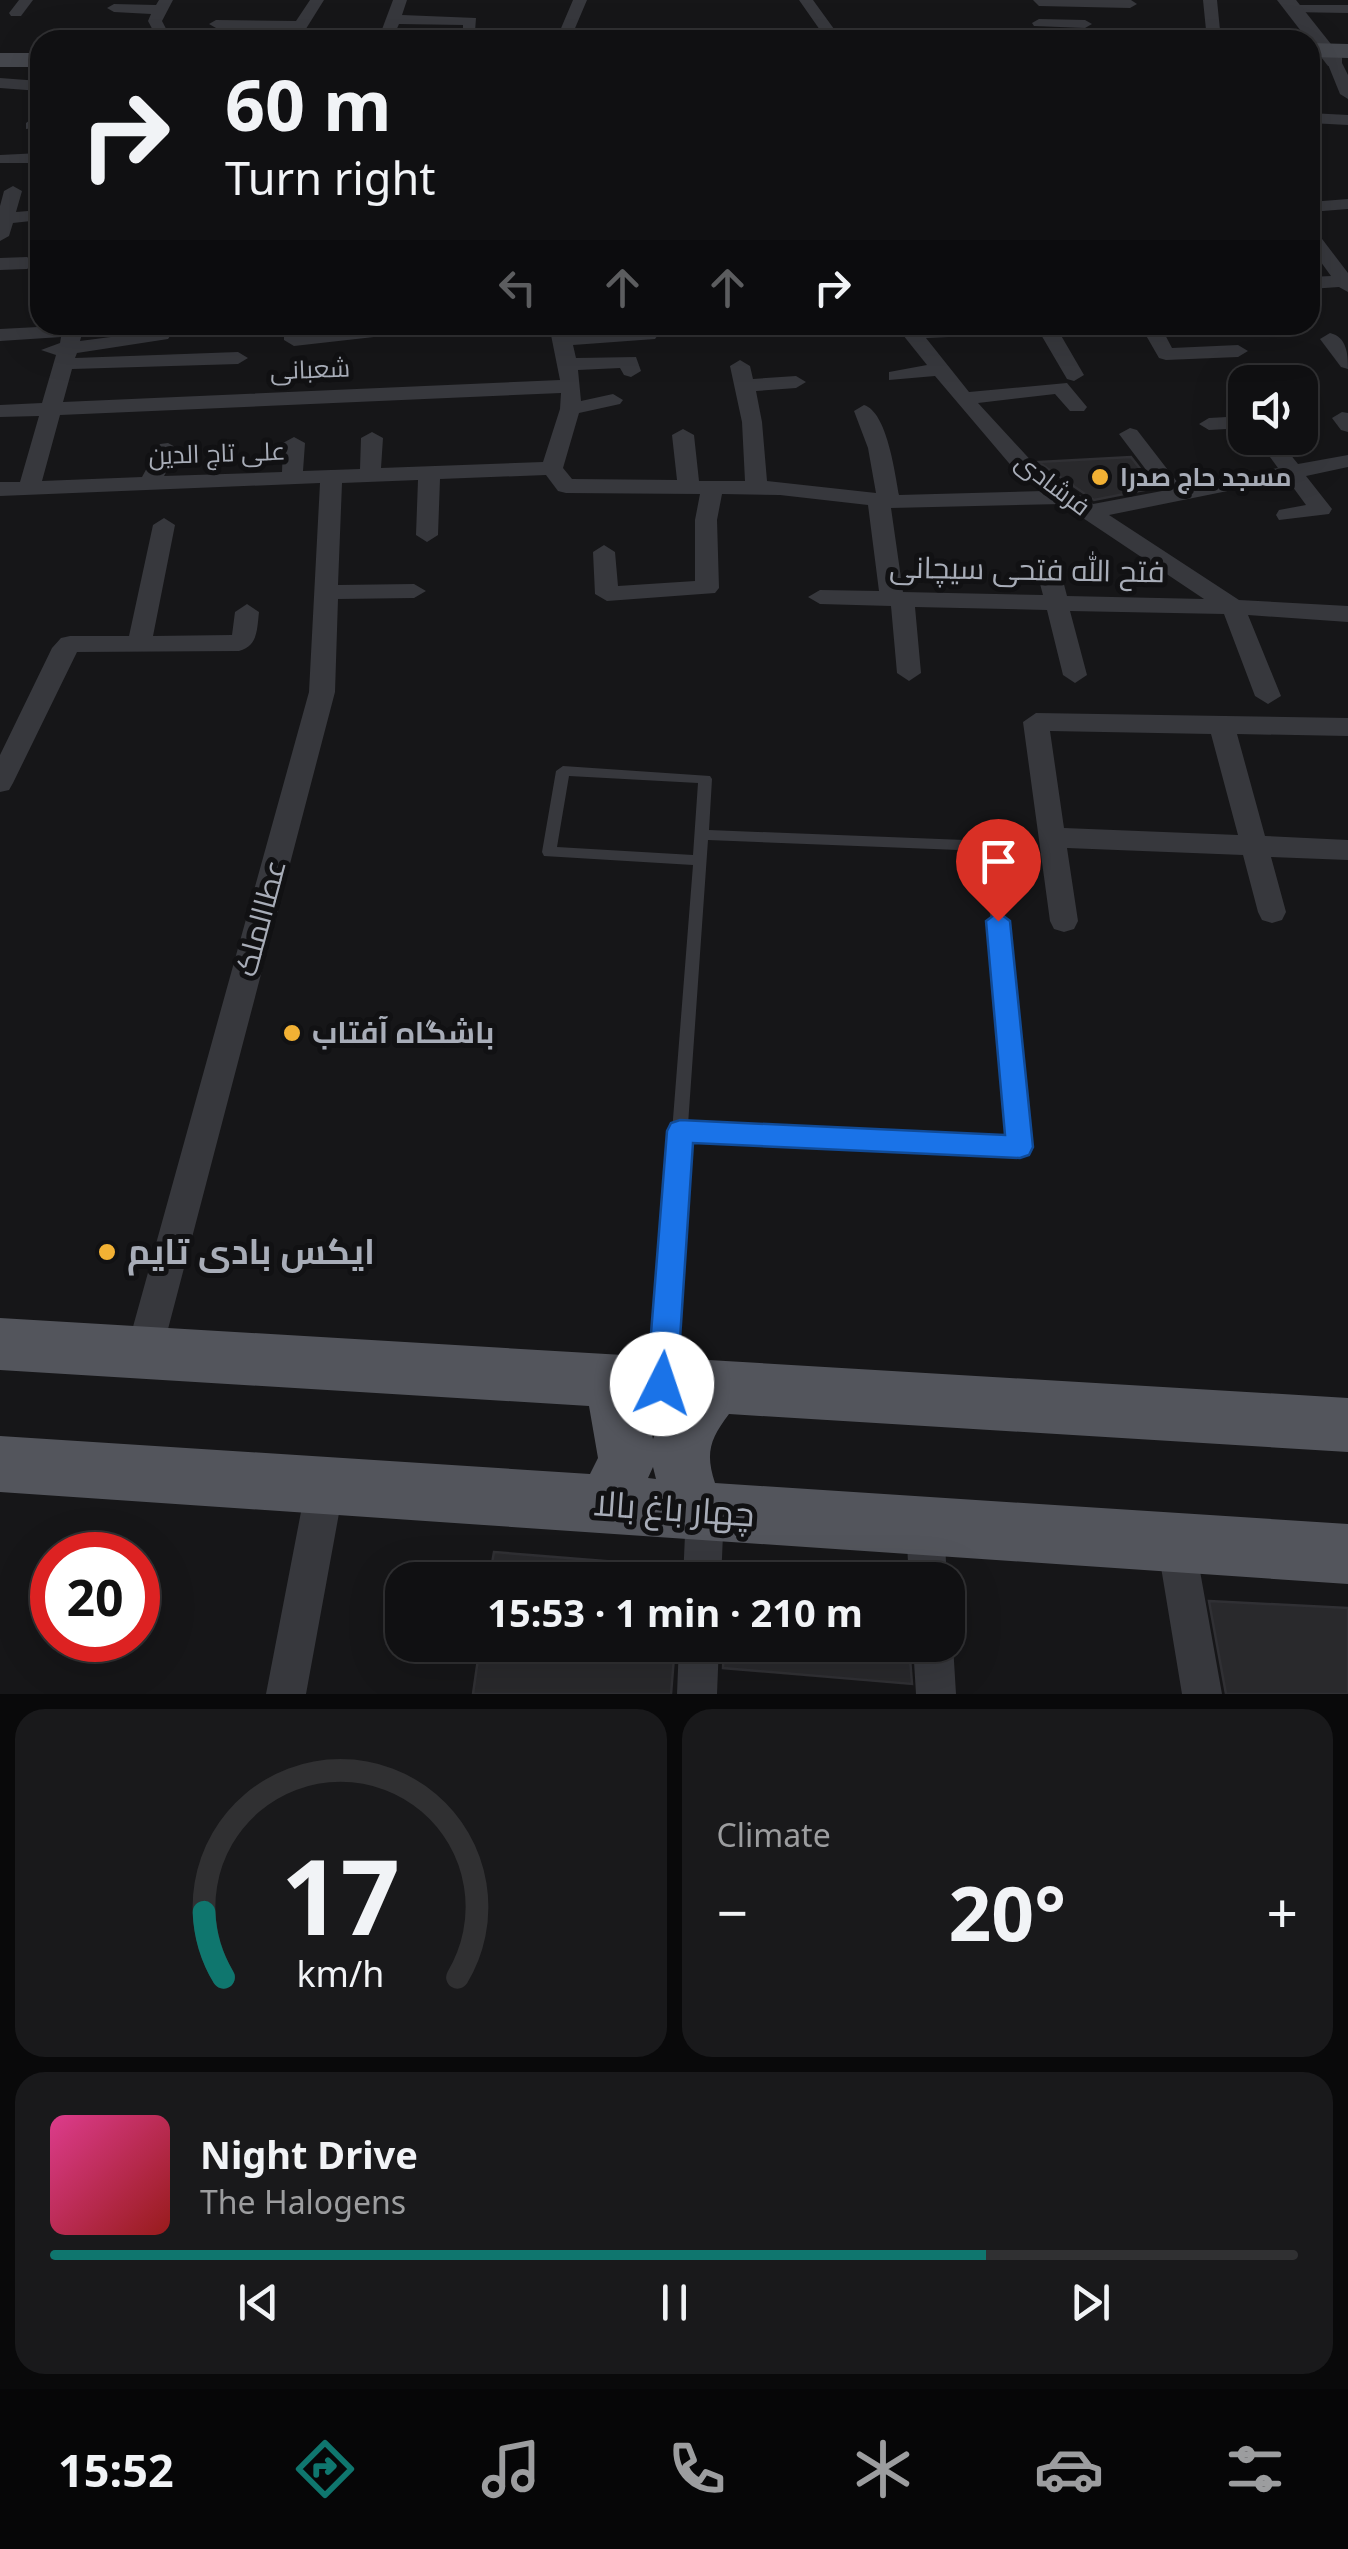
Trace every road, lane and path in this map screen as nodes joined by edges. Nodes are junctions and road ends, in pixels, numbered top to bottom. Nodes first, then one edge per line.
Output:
1 (119, 0) edge
2 (316, 0) edge
3 (400, 0) edge
4 (580, 0) edge
5 (806, 0) edge
6 (1210, 0) edge
7 (1040, 1) edge
8 (1130, 2) edge
9 (163, 5) edge
10 (1290, 5) edge
11 (268, 6) dead end
12 (1348, 9) edge
13 (394, 19) junction
14 (1138, 19) dead end
15 (305, 21) junction
16 (1040, 23) junction
17 (216, 24) dead end
18 (1085, 24) dead end
19 (160, 30) edge
20 (299, 30) edge
21 (389, 30) edge
22 (469, 30) edge
23 (568, 30) edge
24 (828, 30) edge
25 (1042, 30) edge
26 (1212, 30) edge
27 (1309, 30) edge
28 (0, 50) edge
29 (30, 50) edge
30 (1329, 56) edge
31 (0, 60) edge
32 (30, 60) edge
33 (0, 83) edge
34 (30, 85) edge
35 (1348, 94) edge
36 (1320, 117) edge
37 (1348, 118) edge
38 (30, 158) edge
39 (4, 159) dead end
40 (12, 190) dead end
41 (1348, 204) edge
42 (1320, 206) edge
43 (30, 217) edge
44 (2, 224) edge
45 (1320, 249) edge
46 (27, 262) dead end
47 (0, 264) edge
48 (1320, 283) edge
49 (1346, 284) edge
50 (2, 328) edge
51 (30, 334) edge
52 (36, 335) edge
53 (161, 335) edge
54 (294, 335) edge
55 (560, 335) edge
56 (913, 335) edge
57 (1051, 335) edge
58 (1156, 335) edge
59 (368, 338) dead end
60 (1330, 339) dead end
61 (70, 342) edge
62 (1238, 351) dead end
63 (0, 354) edge
64 (238, 358) dead end
65 (1348, 363) edge
66 (939, 369) junction
67 (631, 371) dead end
68 (298, 375) dead end
69 (1074, 375) dead end
70 (569, 376) junction
71 (896, 376) dead end
72 (796, 382) dead end
73 (964, 399) junction
74 (613, 400) dead end
75 (1077, 407) dead end
76 (51, 408) junction
77 (296, 408) junction
78 (570, 409) junction
79 (0, 411) edge
80 (864, 411) dead end
81 (1228, 423) edge
82 (1210, 424) dead end
83 (1130, 434) dead end
84 (683, 435) dead end
85 (372, 438) dead end
86 (294, 443) dead end
87 (168, 449) dead end
88 (1279, 455) edge
89 (1348, 462) edge
90 (552, 468) junction
91 (1292, 472) junction
92 (429, 474) junction
93 (370, 476) junction
94 (331, 477) junction
95 (292, 478) junction
96 (150, 483) junction
97 (700, 486) junction
98 (756, 487) junction
99 (0, 488) edge
100 (29, 488) junction
101 (1176, 495) junction
102 (1066, 497) junction
103 (884, 501) junction
104 (1088, 512) junction
105 (1287, 515) dead end
106 (164, 525) dead end
107 (427, 535) dead end
108 (604, 552) dead end
109 (1048, 569) dead end
110 (414, 591) dead end
111 (326, 592) junction
112 (820, 596) dead end
113 (897, 599) junction
114 (1058, 603) junction
115 (1233, 608) junction
116 (248, 612) dead end
117 (1348, 614) edge
118 (140, 642) junction
119 (909, 673) dead end
120 (1075, 675) dead end
121 (1268, 696) dead end
122 (1222, 724) junction
123 (1348, 727) edge
124 (0, 784) edge
125 (702, 835) junction
126 (1052, 837) junction
127 (1256, 846) junction
128 (1348, 850) edge
129 (700, 860) junction
130 (1272, 912) dead end
131 (1064, 921) dead end
132 (680, 1131) junction
133 (0, 1344) edge
134 (144, 1352) junction
135 (662, 1384) junction
136 (1348, 1425) edge
137 (0, 1464) edge
138 (325, 1486) junction
139 (605, 1505) junction
140 (701, 1511) junction
141 (1176, 1543) junction
142 (926, 1553) edge
143 (1348, 1554) edge
144 (702, 1562) edge
145 (698, 1662) edge
146 (934, 1662) edge
147 (286, 1694) edge
148 (697, 1694) edge
149 (936, 1694) edge
150 (1202, 1694) edge

1 - 9 street
2 - 15 street
3 - 13 street
4 - 23 street
5 - 24 street
6 - 26 street
7 - 8 street
7 - 16 street
8 - 14 street
9 - 19 street
10 - 12 street
10 - 27 street
11 - 15 street
13 - 21 street
13 - 22 street
15 - 17 street
15 - 20 street
16 - 18 street
16 - 25 street
28 - 29 main road
30 - 35 street
31 - 32 main road
33 - 34 street
36 - 37 street
38 - 39 street
40 - 44 street
41 - 42 street
43 - 44 street
45 - 49 street
46 - 47 street
48 - 49 street
50 - 51 street
52 - 61 street
53 - 61 street
54 - 59 street
55 - 70 street
56 - 66 street, فرشادی
57 - 69 street
58 - 62 street
60 - 65 street
61 - 63 street
61 - 64 street
61 - 76 street
66 - 71 street
66 - 73 street, فرشادی
67 - 70 street, شعبانی
68 - 77 street
70 - 77 street, شعبانی
70 - 78 street
72 - 98 street
73 - 75 street
73 - 102 street, فرشادی
74 - 78 street
76 - 77 street, شعبانی
76 - 79 street, شعبانی
76 - 100 street
78 - 90 street
80 - 103 street
81 - 82 street
83 - 101 street
84 - 97 street
85 - 93 street
86 - 95 street
87 - 96 street
88 - 91 street
89 - 91 street
90 - 92 street, علی تاج الدین
90 - 97 street
91 - 101 street
91 - 105 street
92 - 93 street, علی تاج الدین
92 - 107 street
93 - 94 street, علی تاج الدین
94 - 95 street, علی تاج الدین
94 - 111 street, عطاالملک
95 - 96 street, علی تاج الدین
96 - 100 street, علی تاج الدین
97 - 98 street
97 - 108 street
98 - 103 street
99 - 100 street, علی تاج الدین
101 - 104 street
102 - 103 street
102 - 104 street, فرشادی
103 - 113 street
104 - 115 street, فرشادی
106 - 118 street
109 - 114 street
110 - 111 street
111 - 134 street, عطاالملک
112 - 113 street, فتح الله فتحی سیچانی
113 - 114 street, فتح الله فتحی سیچانی
113 - 119 street
114 - 115 street, فتح الله فتحی سیچانی
114 - 120 street
115 - 117 street
115 - 121 street
116 - 118 street
118 - 124 street
122 - 123 street
122 - 126 street
122 - 127 street
125 - 129 lane
125 - 129 lane
125 - 132 lane
126 - 127 street
126 - 131 street
127 - 128 street
127 - 130 street
129 - 132 lane
132 - 135 lane
133 - 134 main road
134 - 135 main road
135 - 136 main road
135 - 139 main road
135 - 140 main road
137 - 138 main road, چهار باغ بالا
138 - 139 main road, چهار باغ بالا
138 - 147 street
139 - 140 main road, چهار باغ بالا
140 - 142 main road, چهار باغ بالا
140 - 144 street
141 - 142 main road, چهار باغ بالا
141 - 143 main road, چهار باغ بالا
141 - 150 street
145 - 148 street
146 - 149 street

